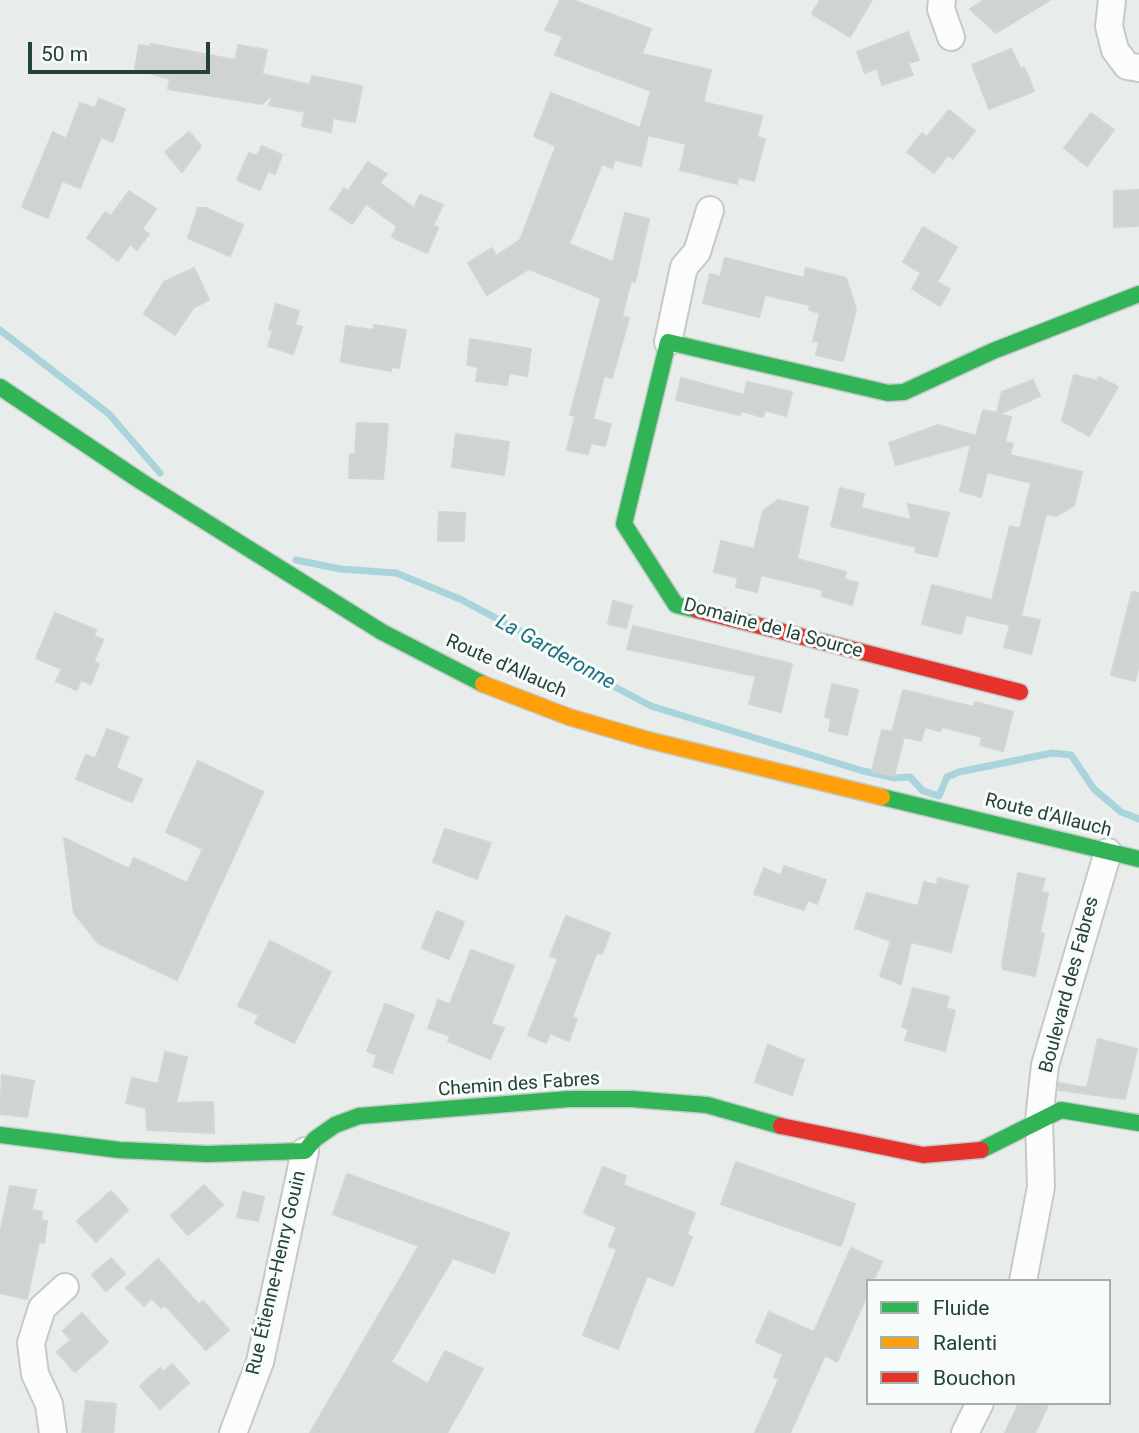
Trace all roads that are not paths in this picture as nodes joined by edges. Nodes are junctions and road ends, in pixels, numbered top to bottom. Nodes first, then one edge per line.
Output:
1 (942, 0) edge
2 (1112, 0) edge
3 (951, 37) dead end
4 (1139, 68) edge
5 (710, 209) dead end
6 (1139, 294) edge
7 (668, 342) junction
8 (0, 387) edge
9 (1020, 692) dead end
10 (1108, 852) junction
11 (1139, 859) edge
12 (1039, 1120) junction
13 (1139, 1123) edge
14 (0, 1135) edge
15 (305, 1151) junction
16 (1023, 1279) edge
17 (65, 1287) dead end
18 (979, 1405) edge
19 (53, 1433) edge
20 (233, 1433) edge
21 (965, 1433) edge

1 - 3 street
2 - 4 street
5 - 7 street, Domaine de la Source
6 - 7 street
7 - 9 street, Domaine de la Source
8 - 10 street, Route d'Allauch
10 - 11 street, Route d'Allauch
10 - 12 street, Boulevard des Fabres
12 - 13 street, Chemin des Fabres
12 - 15 street, Chemin des Fabres
12 - 16 street, Boulevard des Fabres
14 - 15 street
15 - 20 street, Rue Étienne-Henry Gouin
17 - 19 street
18 - 21 street

